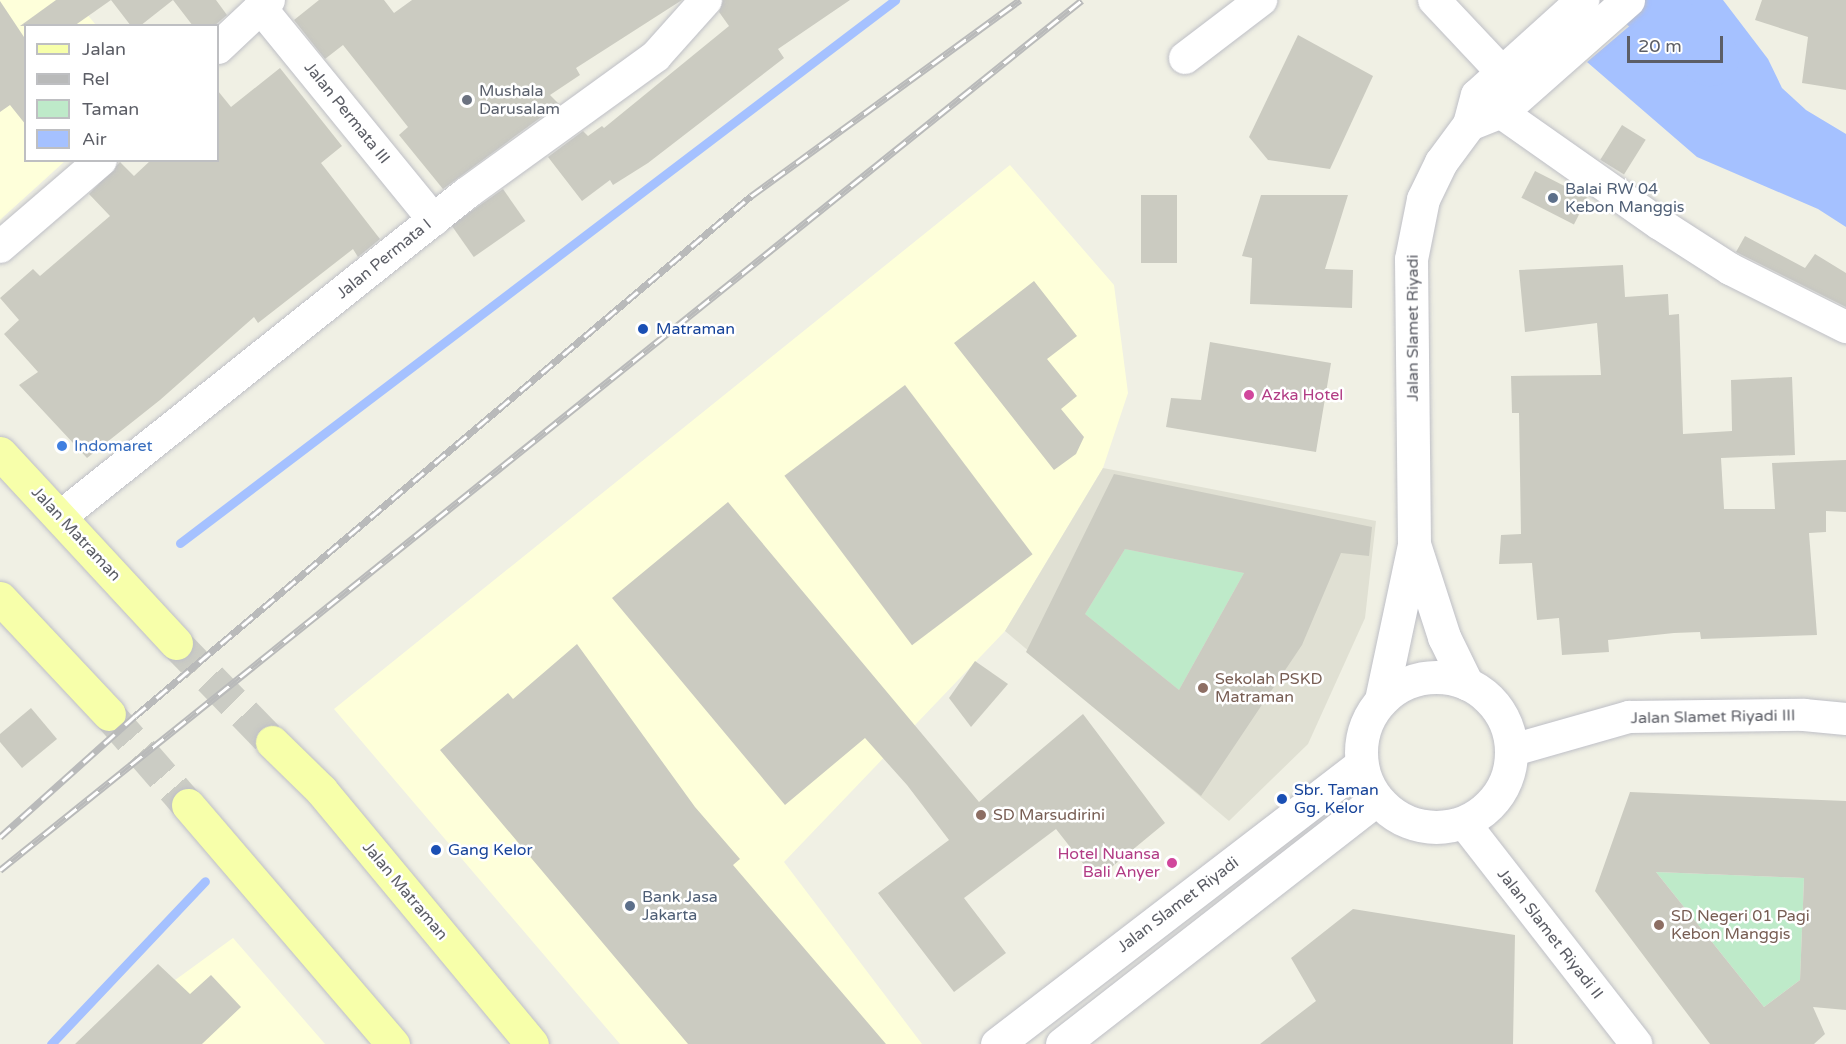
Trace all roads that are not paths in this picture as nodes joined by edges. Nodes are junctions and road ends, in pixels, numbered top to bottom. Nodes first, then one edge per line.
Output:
1 (706, 0) edge
2 (1261, 0) edge
3 (1434, 0) edge
4 (1582, 0) edge
5 (1628, 0) edge
6 (264, 3) edge
7 (1562, 37) junction
8 (219, 47) edge
9 (1185, 58) dead end
10 (1501, 70) junction
11 (1483, 110) junction
12 (99, 162) edge
13 (434, 220) junction
14 (0, 247) edge
15 (1846, 327) edge
16 (0, 453) edge
17 (60, 517) junction
18 (1414, 545) junction
19 (0, 598) edge
20 (176, 643) tunnel mouth
21 (1467, 684) junction
22 (1381, 700) junction
23 (109, 714) tunnel mouth
24 (1846, 719) edge
25 (272, 742) tunnel mouth
26 (1513, 750) junction
27 (1360, 765) junction
28 (1375, 800) junction
29 (188, 805) tunnel mouth
30 (1465, 824) junction
31 (393, 1044) edge
32 (532, 1044) edge
33 (997, 1044) edge
34 (1062, 1044) edge
35 (1636, 1044) edge

1 - 13 street, Jalan Permata I
2 - 9 street
3 - 10 street
4 - 7 street, Jalan Slamet Riyadi
5 - 7 street, Jalan Slamet Riyadi
6 - 8 street
6 - 13 street, Jalan Permata III
7 - 10 street, Jalan Slamet Riyadi
7 - 11 street, Jalan Slamet Riyadi
10 - 11 street, Jalan Slamet Riyadi
11 - 15 street
11 - 18 street, Jalan Slamet Riyadi
12 - 14 street
13 - 17 street, Jalan Permata I
16 - 17 main road, Jalan Matraman
17 - 20 main road, Jalan Matraman
18 - 21 street, Jalan Slamet Riyadi
18 - 22 street, Jalan Slamet Riyadi
19 - 23 main road
21 - 22 street
21 - 26 street
22 - 27 street
24 - 26 street, Jalan Slamet Riyadi III
25 - 32 main road, Jalan Matraman
26 - 30 street
27 - 28 street
27 - 33 street, Jalan Slamet Riyadi
28 - 30 street
28 - 34 street
29 - 31 main road
30 - 35 street, Jalan Slamet Riyadi II

